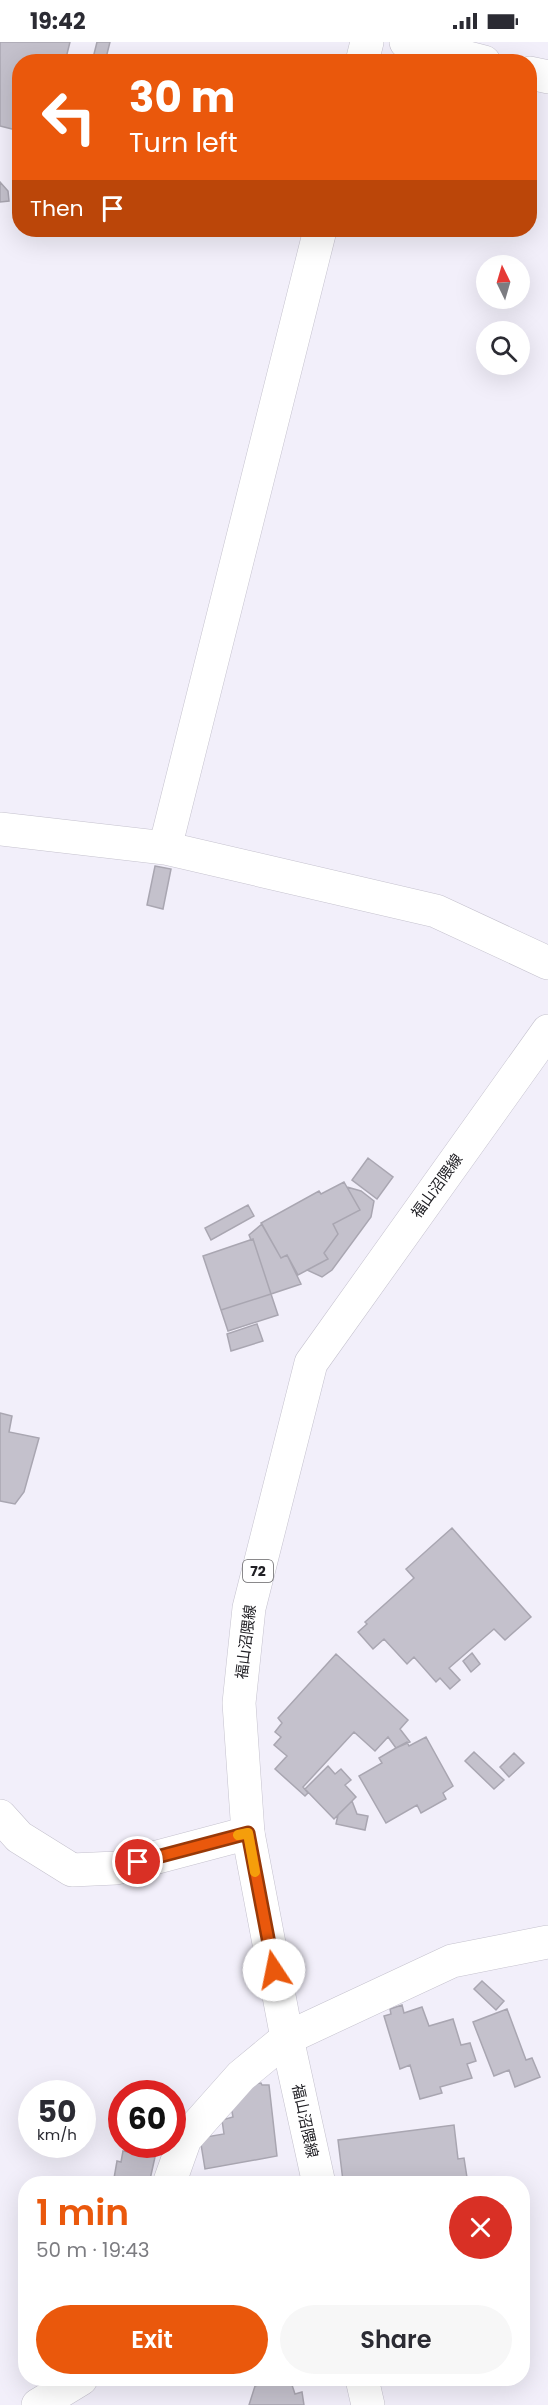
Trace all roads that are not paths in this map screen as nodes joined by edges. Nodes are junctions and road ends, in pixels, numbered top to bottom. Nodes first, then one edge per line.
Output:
1 (406, 42) edge
2 (453, 54) edge
3 (318, 237) edge
4 (0, 829) edge
5 (165, 848) junction
6 (548, 963) edge
7 (548, 1031) edge
8 (0, 1816) edge
9 (248, 1833) junction
10 (548, 1942) edge
11 (287, 2038) junction
12 (172, 2176) edge
13 (317, 2176) edge
14 (69, 2386) edge
15 (364, 2386) edge
16 (38, 2405) edge
17 (368, 2405) edge

1 - 2 street
3 - 5 street
4 - 5 street
5 - 6 street
7 - 9 street, 福山沼隈線 / 72
8 - 9 street
9 - 11 street, 福山沼隈線 / 72
10 - 11 street
11 - 12 street
11 - 13 street, 福山沼隈線 / 72
14 - 16 street
15 - 17 street

